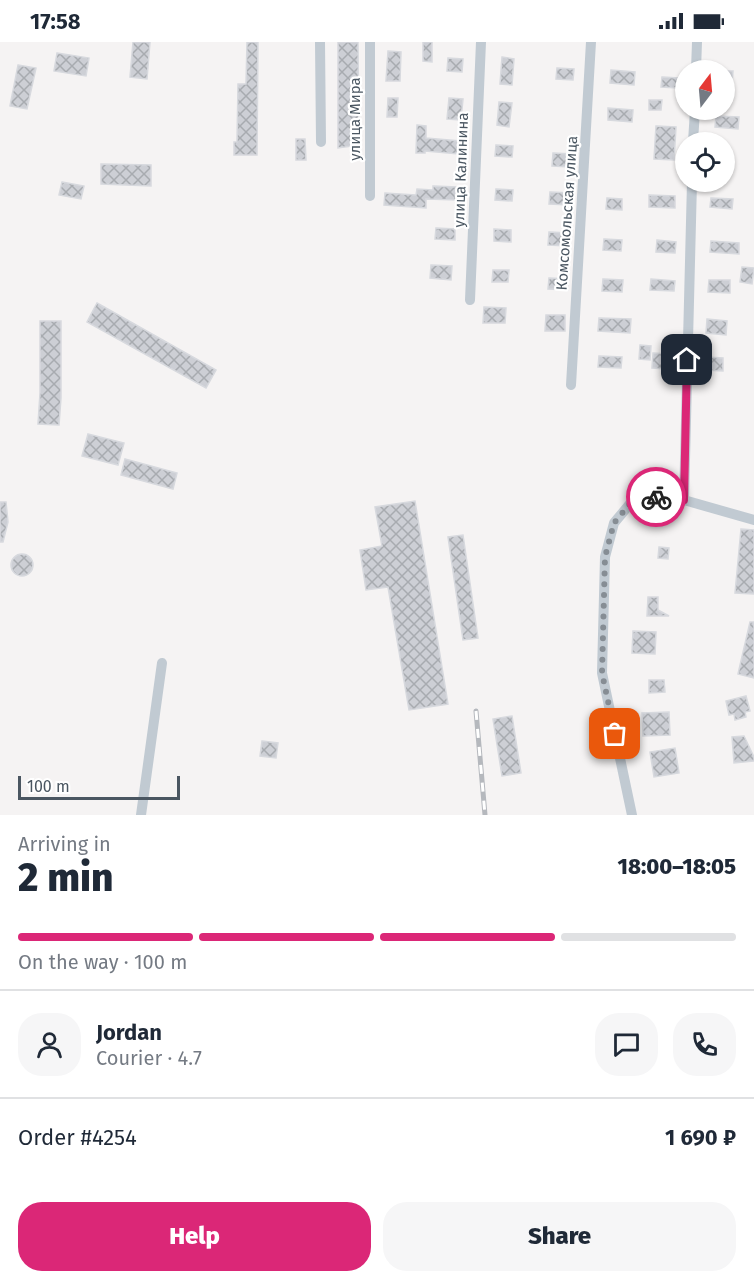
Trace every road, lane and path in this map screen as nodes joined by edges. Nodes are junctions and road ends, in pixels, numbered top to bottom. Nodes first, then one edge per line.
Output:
1 (320, 42) edge
2 (370, 42) edge
3 (481, 42) edge
4 (591, 42) edge
5 (697, 42) edge
6 (696, 60) edge
7 (321, 141) dead end
8 (692, 192) edge
9 (369, 196) dead end
10 (470, 300) dead end
11 (571, 385) dead end
12 (684, 500) junction
13 (754, 520) edge
14 (162, 663) dead end
15 (141, 815) edge
16 (632, 815) edge

1 - 7 street
2 - 9 street, улица Мира
3 - 10 street, улица Калинина
4 - 11 street, Комсомольская улица
5 - 6 street
8 - 12 street
12 - 13 street
12 - 16 street
14 - 15 street

